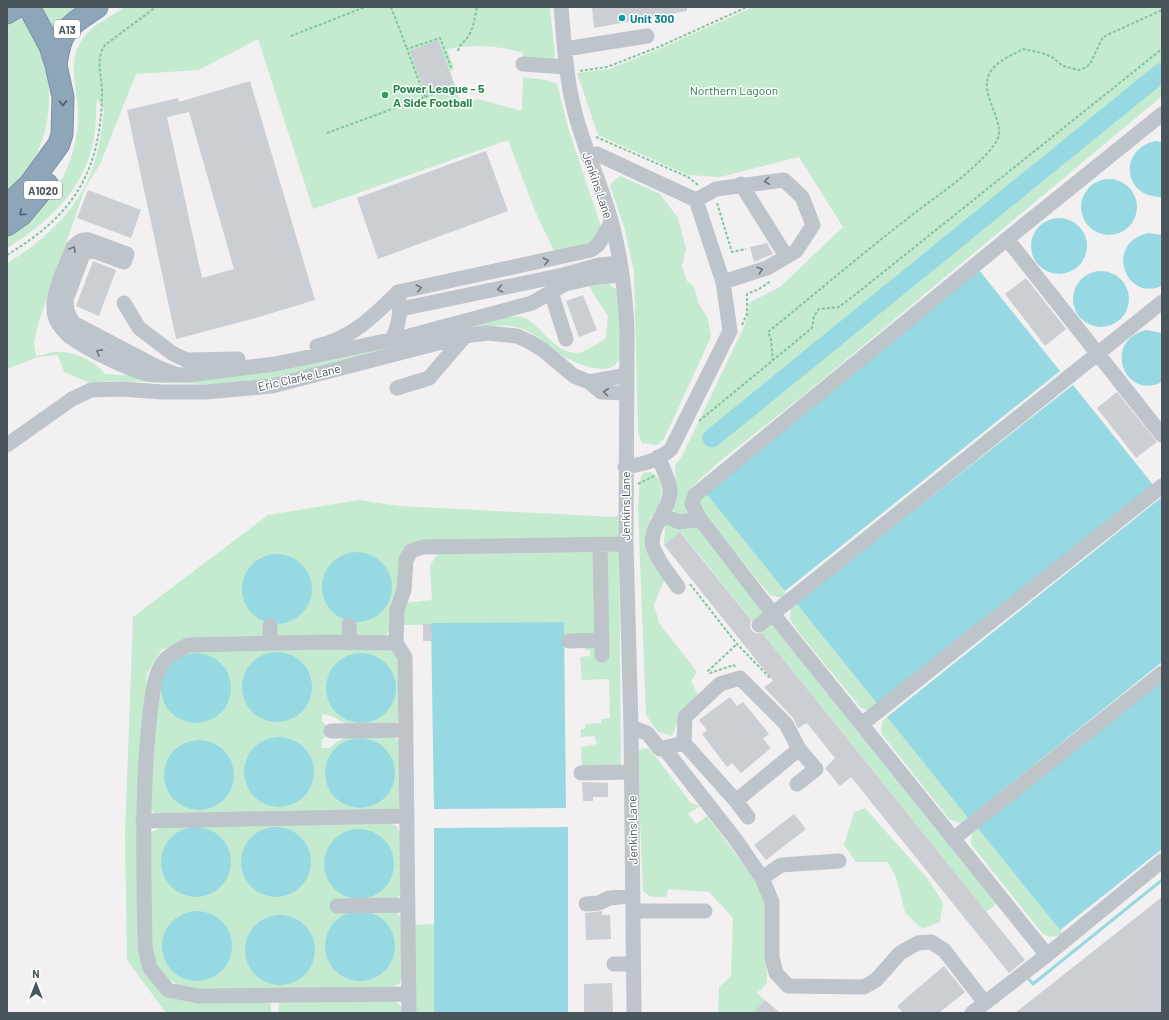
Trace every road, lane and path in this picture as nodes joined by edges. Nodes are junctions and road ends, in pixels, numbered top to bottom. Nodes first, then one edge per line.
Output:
1 (17, 7) edge
2 (29, 7) edge
3 (97, 7) edge
4 (156, 7) edge
5 (365, 7) edge
6 (391, 7) edge
7 (477, 7) edge
8 (562, 7) edge
9 (747, 7) edge
10 (1162, 10) edge
11 (7, 13) edge
12 (291, 36) dead end
13 (647, 36) dead end
14 (1162, 48) edge
15 (407, 49) junction
16 (565, 49) junction
17 (458, 50) dead end
18 (523, 64) dead end
19 (56, 65) junction
20 (566, 67) junction
21 (452, 70) dead end
22 (581, 71) dead end
23 (455, 86) dead end
24 (425, 97) junction
25 (1162, 114) edge
26 (327, 133) dead end
27 (59, 144) junction
28 (588, 156) junction
29 (741, 184) junction
30 (696, 200) junction
31 (7, 206) edge
32 (611, 223) junction
33 (7, 225) edge
34 (1007, 239) junction
35 (7, 255) edge
36 (786, 256) junction
37 (621, 269) junction
38 (723, 282) junction
39 (398, 292) junction
40 (551, 292) junction
41 (1162, 302) edge
42 (124, 303) dead end
43 (401, 309) junction
44 (66, 323) junction
45 (465, 336) junction
46 (392, 339) junction
47 (566, 339) dead end
48 (129, 351) junction
49 (1097, 354) junction
50 (773, 361) junction
51 (122, 364) junction
52 (175, 374) junction
53 (627, 375) junction
54 (589, 382) junction
55 (397, 388) dead end
56 (627, 394) junction
57 (695, 425) dead end
58 (1162, 435) edge
59 (7, 445) edge
60 (658, 457) junction
61 (625, 467) junction
62 (1162, 486) edge
63 (663, 515) junction
64 (700, 519) junction
65 (600, 544) junction
66 (626, 544) junction
67 (684, 585) joint
68 (773, 614) junction
69 (349, 625) dead end
70 (759, 625) dead end
71 (270, 626) dead end
72 (569, 641) dead end
73 (270, 643) junction
74 (350, 643) junction
75 (396, 643) junction
76 (738, 644) junction
77 (730, 670) dead end
78 (1162, 673) edge
79 (770, 678) dead end
80 (862, 724) junction
81 (631, 727) junction
82 (406, 730) junction
83 (331, 731) dead end
84 (684, 743) junction
85 (664, 748) junction
86 (799, 749) junction
87 (631, 772) junction
88 (581, 773) dead end
89 (797, 784) dead end
90 (736, 800) junction
91 (407, 816) junction
92 (748, 816) dead end
93 (144, 821) junction
94 (953, 839) junction
95 (839, 861) dead end
96 (1162, 861) edge
97 (762, 878) junction
98 (586, 904) dead end
99 (632, 904) junction
100 (408, 905) junction
101 (337, 906) dead end
102 (705, 911) dead end
103 (1047, 955) junction
104 (614, 964) dead end
105 (633, 964) junction
106 (409, 994) junction
107 (985, 1003) junction
108 (409, 1013) edge
109 (634, 1013) edge
110 (972, 1013) edge

1 - 11 highway
2 - 19 highway
3 - 19 highway, A13
4 - 35 path
5 - 12 path
6 - 15 path
7 - 17 path
8 - 16 street, Jenkins Lane
9 - 22 path
10 - 50 path
13 - 16 street
14 - 50 path
15 - 21 path
15 - 24 path
16 - 20 street, Jenkins Lane
18 - 20 street
19 -> 27 highway
20 - 28 street, Jenkins Lane
23 - 24 path
24 - 26 path
25 - 34 street
27 - 31 highway
27 -> 33 highway, A1020
28 - 30 street
28 - 32 street, Jenkins Lane
29 - 30 street
29 - 36 street
36 -> 29 street
30 - 38 street
32 - 37 street, Jenkins Lane
39 -> 32 street
34 - 49 street
34 - 64 street
38 -> 36 street
37 - 40 street
37 -> 43 street
37 - 53 street, Jenkins Lane
38 - 60 street
39 - 42 street
39 - 43 street
40 - 46 street
40 - 47 street
41 - 49 street
43 - 46 street
44 -> 44 street
44 - 48 street
51 -> 44 street
45 - 54 street, Eric Clarke Lane
45 - 55 street
45 - 59 street, Eric Clarke Lane
46 - 52 street
48 - 51 street
48 - 52 street
49 - 58 street
49 - 68 street
50 - 57 path
51 - 52 street
53 - 54 street
53 - 56 street, Jenkins Lane
56 -> 54 street, Eric Clarke Lane
56 - 61 street, Jenkins Lane
60 - 61 street
60 - 63 street
61 - 66 street, Jenkins Lane
62 - 80 street
63 - 64 street
63 - 67 street
64 - 68 street
65 - 66 street
65 - 72 street
65 - 75 street
66 - 81 street, Jenkins Lane
67 - 76 path
68 - 70 street
68 - 80 street
69 - 74 street
71 - 73 street
73 - 74 street
73 - 93 street
74 - 75 street
75 - 82 street
76 - 77 path
76 - 79 path
78 - 94 street
80 - 94 street
81 - 85 street
81 - 87 street, Jenkins Lane
82 - 83 street
82 - 91 street
84 - 85 street
84 - 86 street
84 - 90 street
85 - 97 street
86 - 89 street
86 - 90 street
87 - 88 street
87 - 99 street, Jenkins Lane
90 - 92 street
91 - 93 street
91 - 100 street
93 - 106 street
94 - 103 street
95 - 97 street
96 - 103 street
97 - 107 street
98 - 99 street
99 - 102 street
99 - 105 street, Jenkins Lane
100 - 101 street
100 - 106 street
103 - 107 street
104 - 105 street
105 - 109 street, Jenkins Lane
106 - 108 street
107 - 110 street

